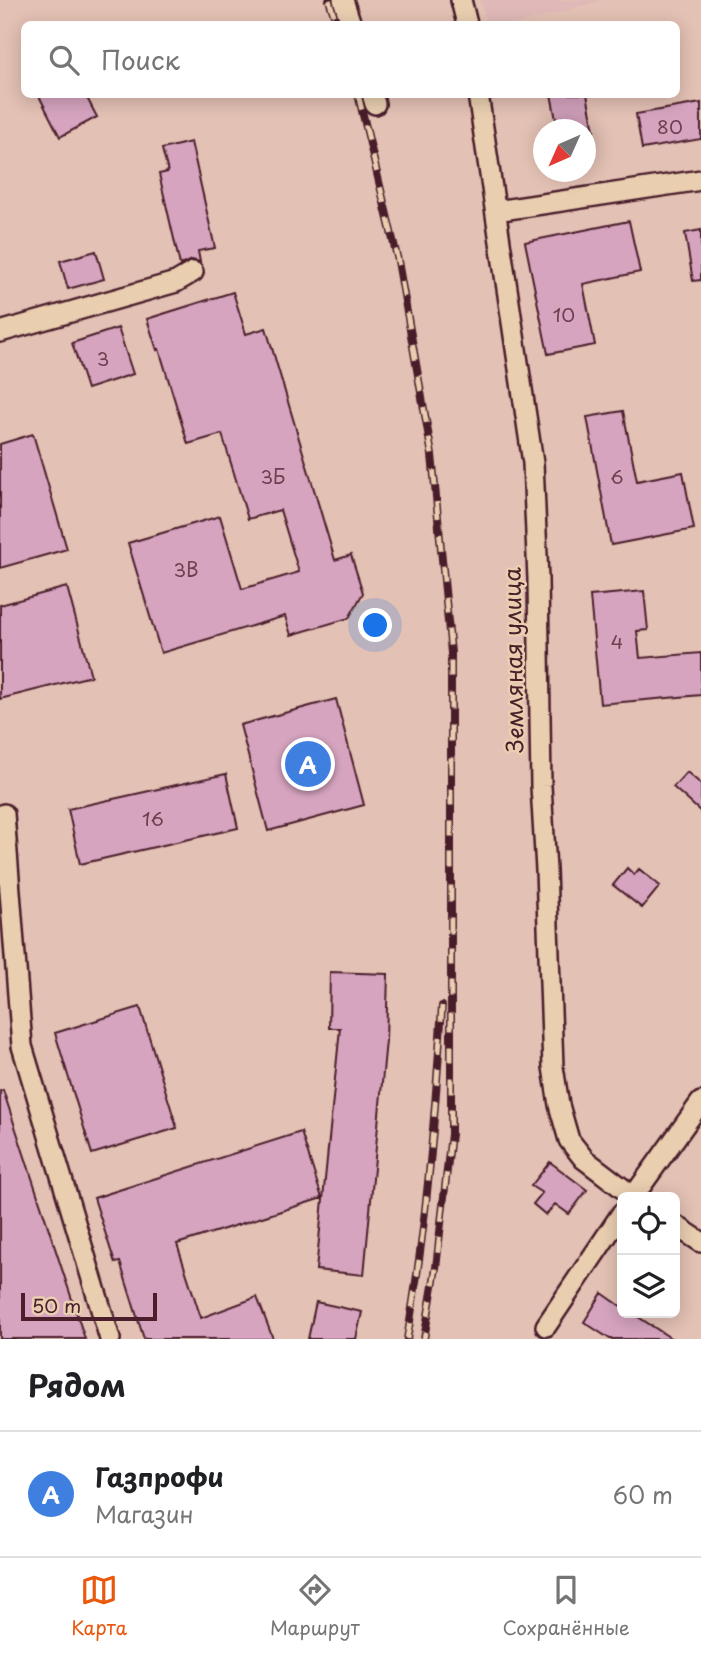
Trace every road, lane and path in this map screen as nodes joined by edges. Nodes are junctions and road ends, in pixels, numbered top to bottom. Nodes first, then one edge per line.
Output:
1 (343, 0) edge
2 (461, 0) edge
3 (350, 21) edge
4 (466, 21) edge
5 (479, 98) edge
6 (701, 180) edge
7 (496, 211) junction
8 (193, 272) dead end
9 (0, 332) edge
10 (4, 814) dead end
11 (701, 1102) edge
12 (627, 1192) edge
13 (637, 1192) edge
14 (617, 1220) edge
15 (680, 1228) edge
16 (701, 1242) edge
17 (546, 1326) dead end
18 (110, 1339) edge

1 - 3 street
2 - 4 street
5 - 7 street, Земляная улица
6 - 7 street
7 - 12 street, Земляная улица
8 - 9 street
10 - 18 street
11 - 13 street
14 - 17 street
15 - 16 street

